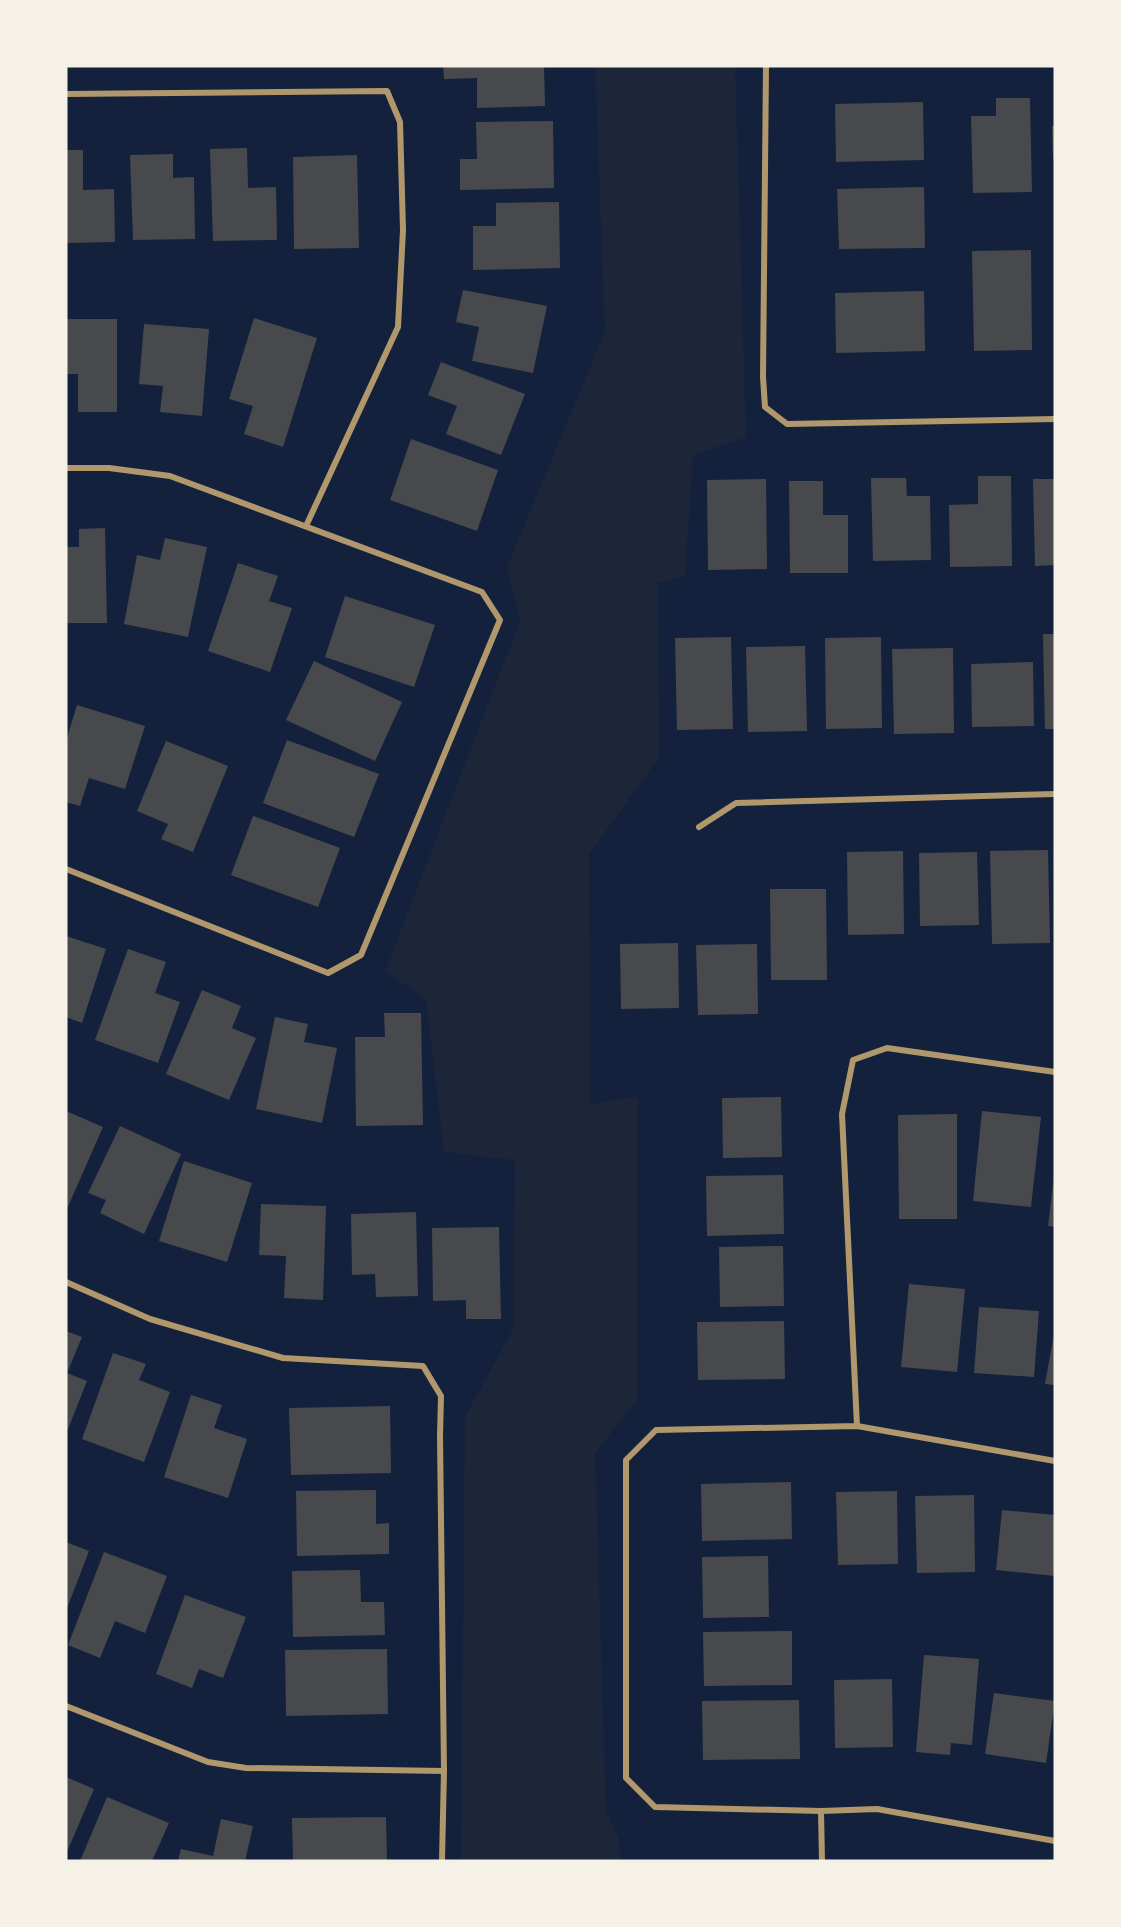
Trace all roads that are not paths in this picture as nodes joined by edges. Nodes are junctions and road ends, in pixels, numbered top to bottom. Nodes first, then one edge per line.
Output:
1 (766, 66) edge
2 (66, 94) edge
3 (1055, 419) edge
4 (66, 468) edge
5 (306, 526) junction
6 (1055, 794) edge
7 (699, 827) dead end
8 (66, 869) edge
9 (1055, 1072) edge
10 (66, 1282) edge
11 (857, 1426) junction
12 (1055, 1461) edge
13 (66, 1706) edge
14 (444, 1771) junction
15 (821, 1811) junction
16 (1055, 1841) edge
17 (442, 1861) edge
18 (822, 1861) edge

1 - 3 street
2 - 5 street
4 - 5 street
5 - 8 street
6 - 7 street
9 - 11 street
10 - 14 street
11 - 12 street
11 - 15 street
13 - 14 street
14 - 17 street
15 - 16 street
15 - 18 street

